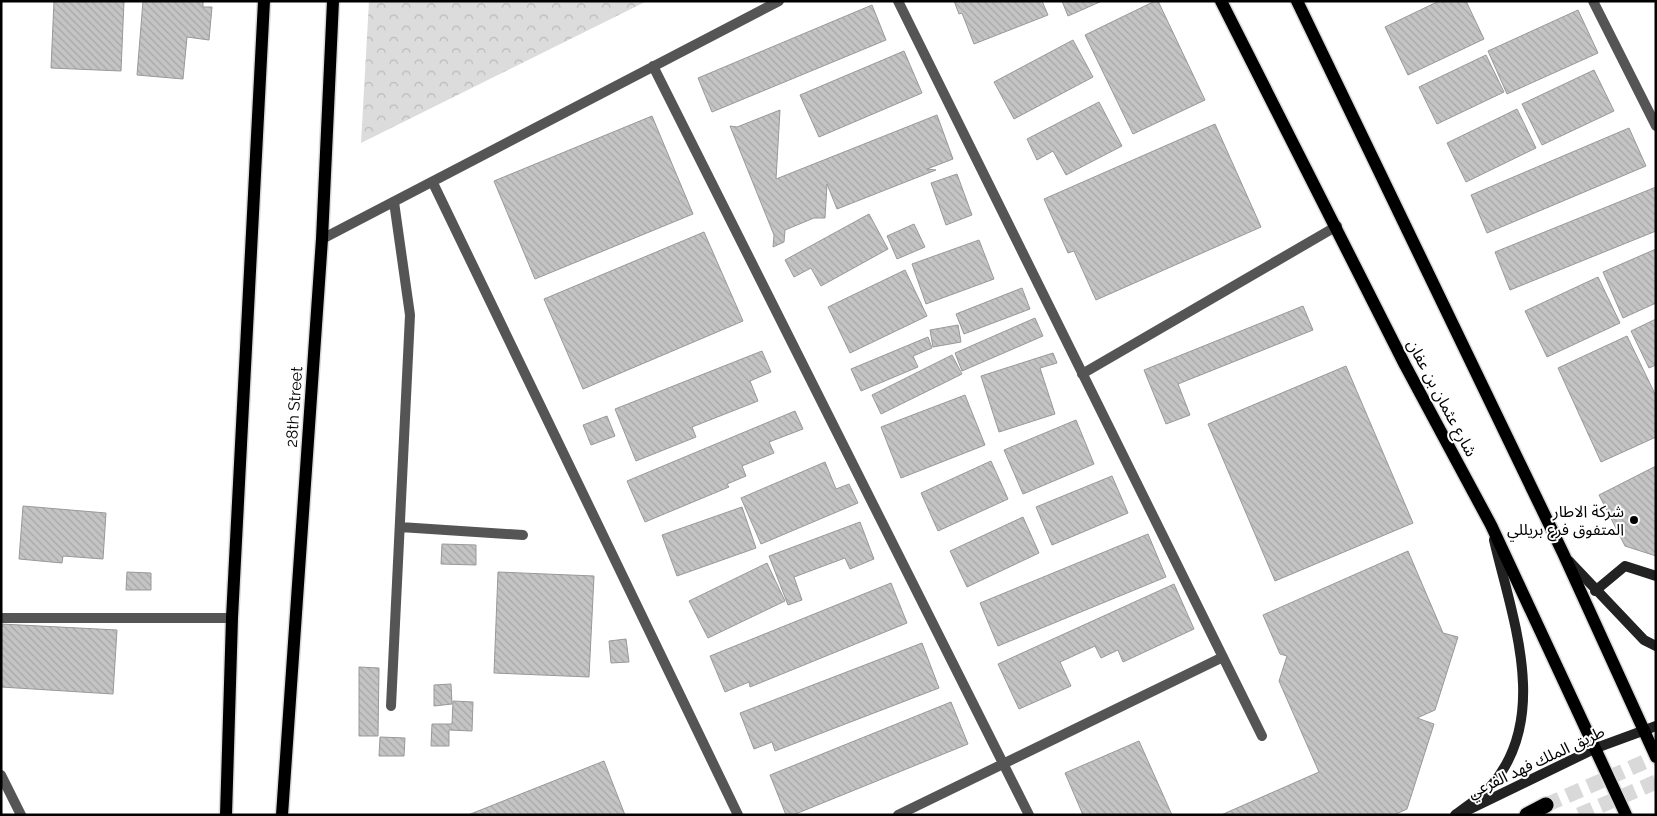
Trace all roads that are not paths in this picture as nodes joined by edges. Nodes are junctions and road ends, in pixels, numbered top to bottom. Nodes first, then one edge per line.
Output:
1 (264, 1) edge
2 (333, 1) edge
3 (779, 1) edge
4 (898, 1) edge
5 (1221, 1) edge
6 (1593, 1) edge
7 (1300, 2) edge
8 (653, 66) junction
9 (1656, 126) edge
10 (433, 183) junction
11 (394, 202) junction
12 (1337, 226) junction
13 (322, 239) junction
14 (1082, 374) junction
15 (1491, 524) junction
16 (400, 527) junction
17 (523, 536) dead end
18 (1562, 554) junction
19 (1656, 576) edge
20 (1595, 591) junction
21 (1, 618) edge
22 (232, 618) junction
23 (1656, 646) edge
24 (1223, 657) junction
25 (391, 706) dead end
26 (1650, 729) edge
27 (1262, 736) dead end
28 (1596, 748) junction
29 (1656, 757) edge
30 (1004, 763) junction
31 (1, 775) edge
32 (1546, 805) tunnel mouth
33 (21, 815) edge
34 (226, 815) edge
35 (282, 815) edge
36 (738, 815) edge
37 (898, 815) edge
38 (1029, 815) edge
39 (1457, 815) edge
40 (1527, 815) edge
41 (1626, 815) edge

1 - 22 main road
2 - 13 main road, 28th Street
3 - 8 street
4 - 14 street
5 - 12 main road, شارع عثمان بن عفان
6 - 9 street
7 - 18 main road
8 - 10 street
8 - 30 street
10 - 11 street
10 - 36 street
11 - 13 street
11 - 16 street
12 - 14 street
12 - 15 main road, شارع عثمان بن عفان
13 - 35 main road, 28th Street
14 - 24 street
15 - 28 main road, شارع عثمان بن عفان
15 - 39 main road
16 - 17 street
16 - 25 street
18 - 20 main road
18 - 26 main road
19 - 20 main road
20 - 23 main road
21 - 22 street
22 - 34 main road
24 - 27 street
24 - 30 street
26 - 28 main road, طريق الملك فهد الفرعي
26 - 29 main road
28 - 39 main road, طريق الملك فهد الفرعي
28 - 41 main road, شارع عثمان بن عفان
30 - 37 street
30 - 38 street
31 - 33 street
32 - 40 highway

